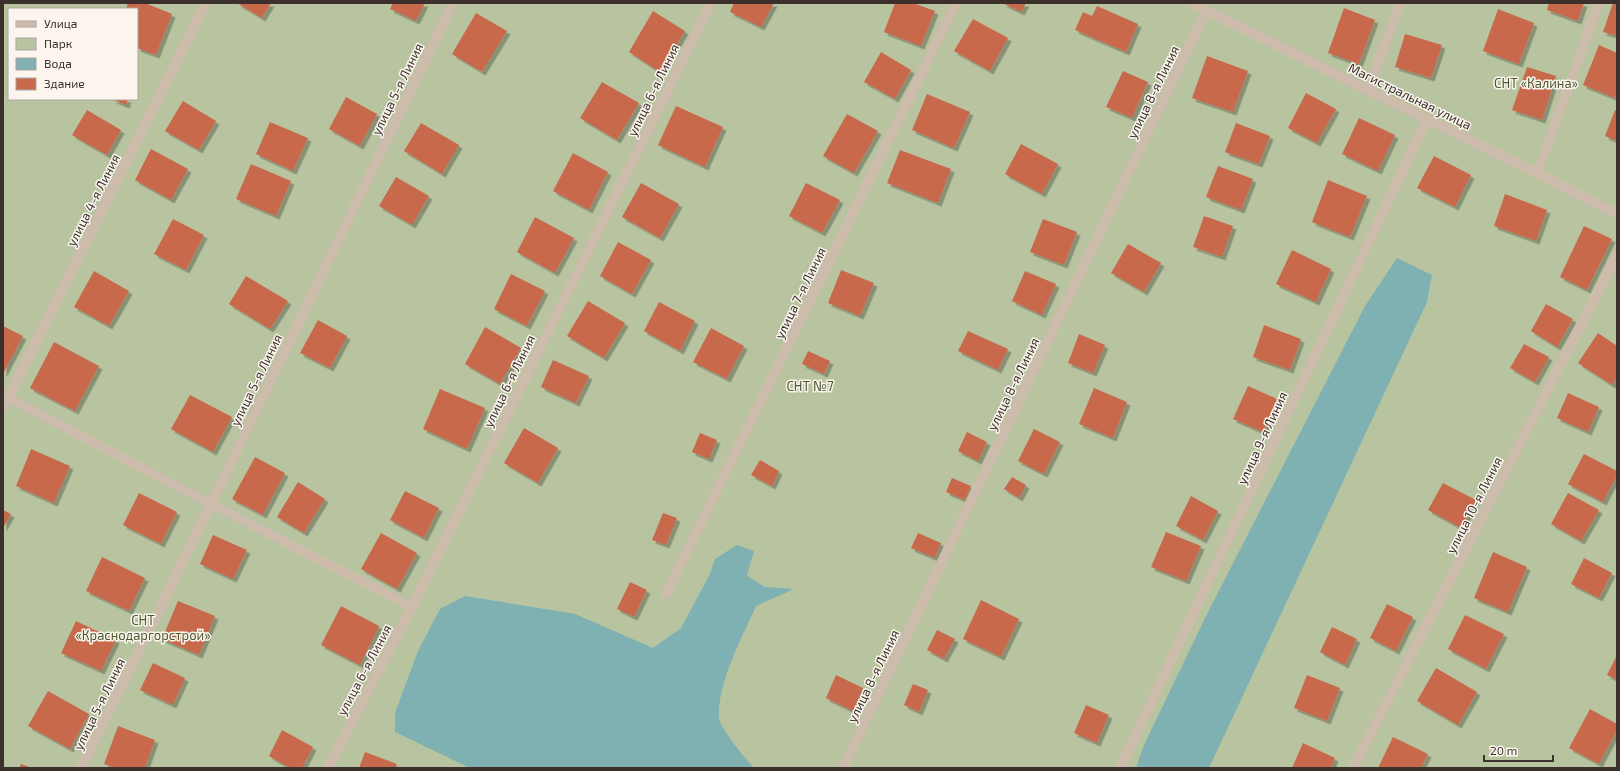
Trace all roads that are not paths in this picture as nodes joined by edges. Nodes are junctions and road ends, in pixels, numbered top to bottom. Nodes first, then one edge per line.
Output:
1 (206, 3) edge
2 (453, 3) edge
3 (711, 3) edge
4 (956, 3) edge
5 (1191, 3) edge
6 (1400, 3) edge
7 (1599, 3) edge
8 (1206, 11) junction
9 (1368, 90) junction
10 (1427, 119) junction
11 (1537, 173) junction
12 (1617, 214) edge
13 (1617, 255) edge
14 (6, 396) edge
15 (3, 408) edge
16 (211, 504) junction
17 (666, 594) dead end
18 (412, 607) junction
19 (82, 768) edge
20 (328, 768) edge
21 (843, 768) edge
22 (1120, 768) edge
23 (1353, 768) edge

1 - 14 street, улица 4-я Линия
2 - 16 street, улица 5-я Линия
3 - 18 street, улица 6-я Линия
4 - 17 street, улица 7-я Линия
5 - 8 street, Магистральная улица
6 - 9 street
7 - 11 street
8 - 9 street, Магистральная улица
8 - 21 street, улица 8-я Линия
9 - 10 street, Магистральная улица
10 - 11 street, Магистральная улица
10 - 22 street, улица 9-я Линия
11 - 12 street, Магистральная улица
13 - 23 street, улица 10-я Линия
14 - 15 street, улица 4-я Линия
14 - 16 lane
16 - 18 lane
16 - 19 street, улица 5-я Линия
18 - 20 street, улица 6-я Линия

